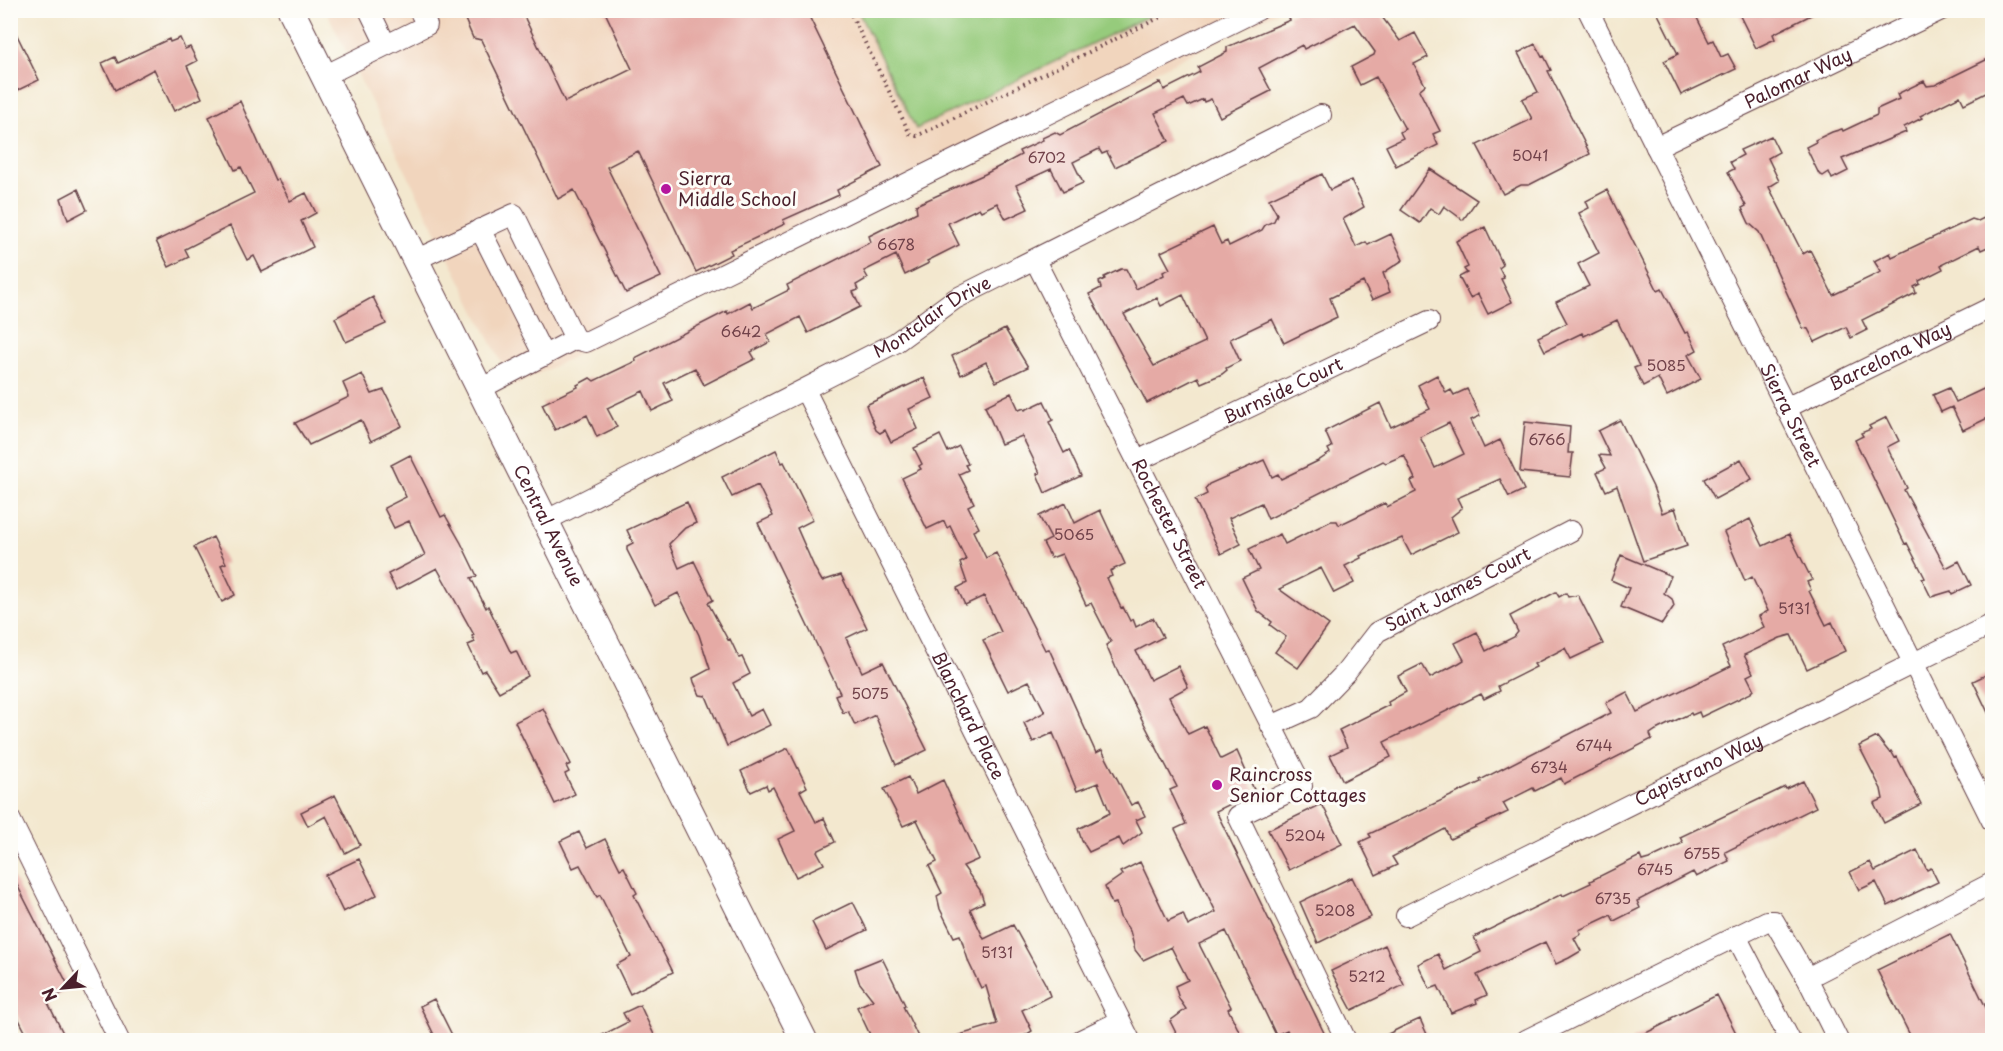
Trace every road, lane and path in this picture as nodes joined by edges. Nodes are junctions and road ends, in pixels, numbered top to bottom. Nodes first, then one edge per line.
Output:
1 (291, 10) edge
2 (369, 10) edge
3 (419, 10) edge
4 (849, 10) edge
5 (1175, 10) edge
6 (1258, 10) edge
7 (1588, 10) edge
8 (1941, 10) edge
9 (386, 45) junction
10 (324, 76) junction
11 (1321, 115) dead end
12 (1656, 147) junction
13 (480, 229) junction
14 (415, 260) junction
15 (1035, 260) junction
16 (1992, 307) edge
17 (1429, 321) dead end
18 (575, 339) junction
19 (544, 356) junction
20 (480, 389) junction
21 (805, 390) junction
22 (1786, 408) junction
23 (1137, 461) junction
24 (545, 520) junction
25 (1571, 531) dead end
26 (1992, 624) edge
27 (1913, 662) junction
28 (1271, 726) junction
29 (10, 819) edge
30 (1992, 821) edge
31 (1992, 883) edge
32 (1406, 916) dead end
33 (1736, 936) junction
34 (1807, 978) junction
35 (1120, 1021) junction
36 (119, 1041) edge
37 (804, 1041) edge
38 (1081, 1041) edge
39 (1130, 1041) edge
40 (1346, 1041) edge
41 (1526, 1041) edge
42 (1790, 1041) edge
43 (1838, 1041) edge

1 - 10 main road, Central Avenue
2 - 9 street
3 - 9 street
4 - 5 path
6 - 18 street
7 - 12 street, Sierra Street
8 - 12 street, Palomar Way
9 - 10 street
10 - 14 main road, Central Avenue
11 - 15 street, Montclair Drive
12 - 22 street, Sierra Street
13 - 14 street
13 - 18 street
13 - 19 street
14 - 20 main road, Central Avenue
15 - 21 street, Montclair Drive
15 - 23 street, Rochester Street
16 - 22 street, Barcelona Way
17 - 23 street, Burnside Court
18 - 19 street
19 - 20 street
20 - 24 main road, Central Avenue
21 - 24 street, Montclair Drive
21 - 35 street, Blanchard Place
22 - 27 street, Sierra Street
23 - 28 street, Rochester Street
24 - 37 main road, Central Avenue
25 - 28 street, Saint James Court
26 - 27 street, Capistrano Way
27 - 30 street, Sierra Street
27 - 32 street, Capistrano Way
28 - 40 street, Rochester Street
29 - 36 street
31 - 34 street
33 - 34 street
33 - 41 street
33 - 42 street
34 - 43 street
35 - 38 street
35 - 39 street, Blanchard Place

